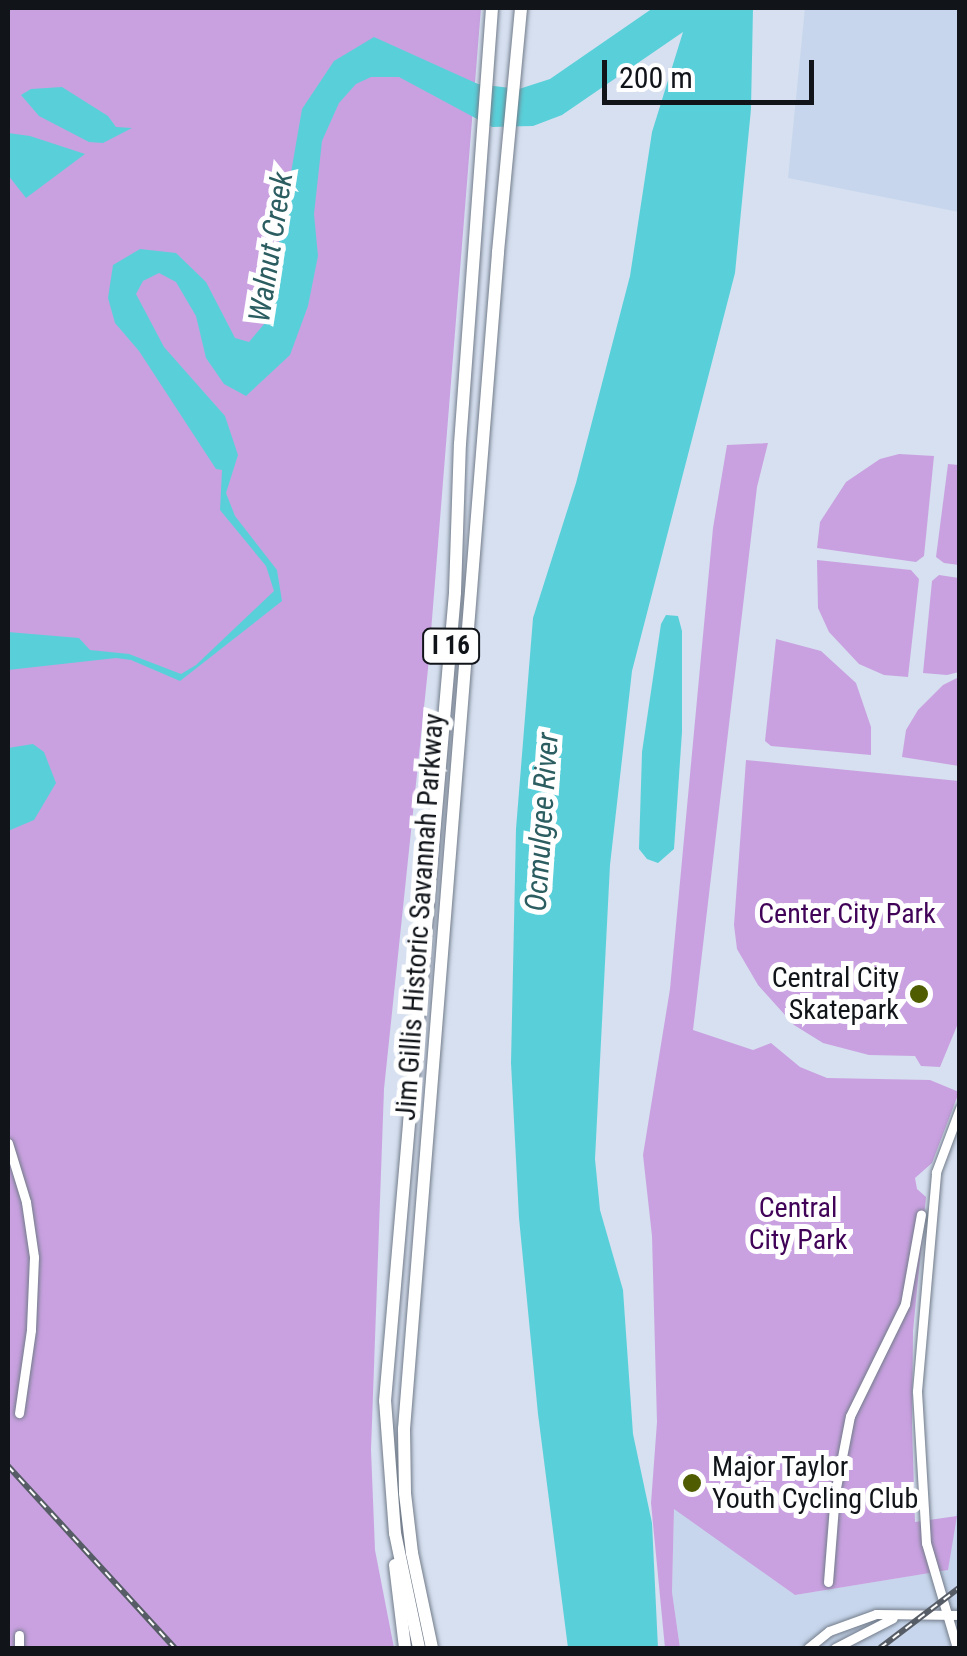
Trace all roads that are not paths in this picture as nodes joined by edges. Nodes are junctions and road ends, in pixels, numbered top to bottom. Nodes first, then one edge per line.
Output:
1 (492, 8) edge
2 (522, 8) edge
3 (960, 1108) edge
4 (8, 1143) edge
5 (921, 1214) dead end
6 (19, 1413) dead end
7 (395, 1532) junction
8 (828, 1582) dead end
9 (955, 1615) edge
10 (896, 1617) junction
11 (19, 1636) dead end
12 (19, 1648) edge
13 (405, 1648) edge
14 (419, 1648) edge
15 (432, 1648) edge
16 (808, 1648) edge
17 (835, 1648) edge
18 (957, 1648) edge

1 - 7 highway, Jim Gillis Historic Savannah Parkway / I 16
2 - 15 highway, Jim Gillis Historic Savannah Parkway / I 16
3 - 9 street
4 - 6 street
5 - 8 street
7 - 13 highway
7 - 14 highway, Jim Gillis Historic Savannah Parkway / I 16
9 - 10 street
9 - 18 street
10 - 16 street
10 - 17 street
11 - 12 street

